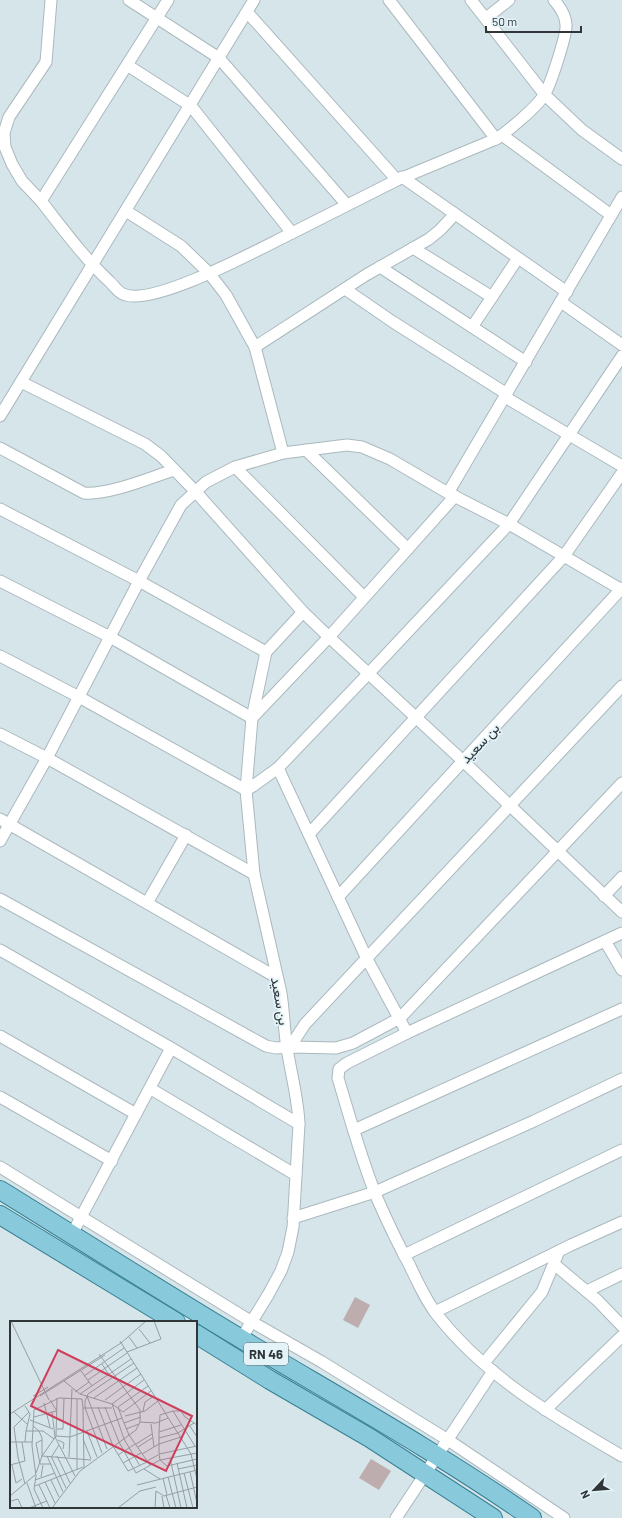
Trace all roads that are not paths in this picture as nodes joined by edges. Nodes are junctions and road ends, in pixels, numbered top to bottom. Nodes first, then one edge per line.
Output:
1 (50, 0) edge
2 (129, 0) edge
3 (168, 0) edge
4 (254, 0) edge
5 (389, 0) edge
6 (471, 0) edge
7 (509, 0) edge
8 (554, 0) edge
9 (247, 12) junction
10 (157, 17) junction
11 (486, 18) junction
12 (219, 58) junction
13 (127, 65) junction
14 (544, 95) junction
15 (191, 106) junction
16 (499, 137) junction
17 (622, 159) edge
18 (399, 178) junction
19 (41, 201) junction
20 (347, 205) junction
21 (618, 207) edge
22 (126, 211) junction
23 (455, 214) junction
24 (292, 233) junction
25 (413, 248) junction
26 (518, 258) junction
27 (92, 266) junction
28 (380, 267) junction
29 (209, 273) junction
30 (345, 289) junction
31 (492, 297) junction
32 (564, 297) junction
33 (472, 327) junction
34 (622, 345) edge
35 (255, 347) junction
36 (622, 356) edge
37 (526, 362) junction
38 (21, 382) junction
39 (506, 395) junction
40 (0, 416) edge
41 (569, 435) junction
42 (0, 448) edge
43 (306, 450) junction
44 (283, 453) junction
45 (622, 466) edge
46 (235, 467) junction
47 (174, 470) junction
48 (622, 473) edge
49 (195, 491) junction
50 (452, 494) junction
51 (0, 509) edge
52 (509, 524) junction
53 (408, 549) junction
54 (564, 556) junction
55 (0, 581) edge
56 (139, 581) junction
57 (622, 590) edge
58 (364, 597) junction
59 (303, 612) junction
60 (110, 637) junction
61 (329, 637) junction
62 (266, 652) junction
63 (0, 656) edge
64 (369, 673) junction
65 (622, 686) edge
66 (79, 697) junction
67 (416, 717) junction
68 (252, 718) junction
69 (0, 734) edge
70 (47, 758) junction
71 (463, 761) junction
72 (278, 768) junction
73 (622, 783) edge
74 (246, 790) junction
75 (510, 806) junction
76 (5, 821) edge
77 (309, 834) junction
78 (186, 835) junction
79 (0, 841) edge
80 (557, 852) junction
81 (254, 874) junction
82 (622, 877) edge
83 (604, 896) junction
84 (338, 897) junction
85 (0, 899) edge
86 (147, 903) junction
87 (622, 912) edge
88 (622, 933) edge
89 (606, 940) junction
90 (0, 950) edge
91 (367, 959) junction
92 (622, 970) edge
93 (276, 977) junction
94 (622, 1009) edge
95 (400, 1018) junction
96 (407, 1033) junction
97 (0, 1036) edge
98 (288, 1047) junction
99 (171, 1048) junction
100 (622, 1079) edge
101 (151, 1089) junction
102 (0, 1097) edge
103 (136, 1114) junction
104 (299, 1124) junction
105 (354, 1130) junction
106 (622, 1150) edge
107 (112, 1161) junction
108 (0, 1167) edge
109 (296, 1175) junction
110 (0, 1190) edge
111 (375, 1192) junction
112 (0, 1215) edge
113 (82, 1217) junction
114 (293, 1218) junction
115 (622, 1222) edge
116 (72, 1234) junction
117 (559, 1251) junction
118 (404, 1255) junction
119 (554, 1264) junction
120 (622, 1274) edge
121 (587, 1291) junction
122 (436, 1312) junction
123 (174, 1321) edge
124 (252, 1322) junction
125 (622, 1326) edge
126 (197, 1335) edge
127 (622, 1336) edge
128 (241, 1339) junction
129 (484, 1363) junction
130 (493, 1371) junction
131 (546, 1410) junction
132 (448, 1440) junction
133 (438, 1456) junction
134 (622, 1456) edge
135 (426, 1474) junction
136 (551, 1514) edge
137 (396, 1518) edge
138 (493, 1518) edge
139 (532, 1518) edge
140 (564, 1518) edge

1 - 19 street
2 - 10 street
3 - 10 street
4 - 9 street
5 - 16 street
6 - 11 street
7 - 11 street
8 - 14 street
9 - 12 street
9 - 18 street
10 - 12 street
10 - 13 street
11 - 14 street
12 - 15 street
12 - 20 street
13 - 15 street
13 - 19 street
14 - 16 street
14 - 17 street
15 - 22 street
15 - 24 street
16 - 18 street
16 - 21 street
18 - 20 street
18 - 23 street
19 - 27 street
20 - 24 street
21 - 32 street
22 - 27 street
22 - 29 street
23 - 25 street
23 - 26 street
24 - 29 street
25 - 28 street
25 - 31 street
26 - 31 street
26 - 32 street
27 - 29 street
27 - 38 street
28 - 30 street
28 - 33 street
29 - 35 street
30 - 35 street
30 - 39 street
31 - 33 street
32 - 34 street
32 - 37 street
33 - 37 street
35 - 44 street
36 - 41 street
37 - 39 street
38 - 40 street
38 - 47 street
39 - 41 street
39 - 50 street
41 - 45 street
41 - 52 street
42 - 47 street
43 - 44 street, بن سعيد
43 - 50 street, بن سعيد
43 - 53 street
44 - 46 street, بن سعيد
46 - 49 street, بن سعيد
46 - 58 street
47 - 49 street
48 - 54 street
49 - 56 street, بن سعيد
49 - 59 street
50 - 52 street, بن سعيد
50 - 53 street
51 - 56 street
52 - 54 street, بن سعيد
52 - 64 street
53 - 58 street
54 - 57 street, بن سعيد
54 - 67 street
55 - 60 street
56 - 60 street, بن سعيد
56 - 62 street
57 - 71 street, بن سعيد
58 - 61 street
59 - 61 street
59 - 62 street
60 - 66 street, بن سعيد
60 - 68 street
61 - 64 street
61 - 68 street
62 - 68 street, بن سعيد
63 - 66 street
64 - 67 street
64 - 72 street
65 - 75 street, بن سعيد
66 - 70 street, بن سعيد
66 - 74 street
67 - 71 street
67 - 77 street
68 - 74 street, بن سعيد
69 - 70 street
70 - 76 street, بن سعيد
70 - 78 street
71 - 75 street
71 - 84 street, بن سعيد
72 - 74 street
72 - 77 street
73 - 80 street
74 - 81 street, بن سعيد
75 - 80 street
75 - 91 street, بن سعيد
76 - 79 street, بن سعيد
76 - 86 street
77 - 84 street
78 - 81 street
78 - 86 street
80 - 83 street
80 - 95 street
81 - 93 street, بن سعيد
82 - 83 street
83 - 87 street
84 - 91 street
85 - 98 street
86 - 93 street
88 - 89 street
89 - 92 street
89 - 96 street
90 - 99 street
91 - 95 street
91 - 98 street, بن سعيد
93 - 98 street, بن سعيد
94 - 105 street
95 - 96 street
95 - 98 street
96 - 105 street
97 - 103 street
98 - 104 street, بن سعيد
99 - 101 street
99 - 104 street
100 - 111 street
101 - 103 street
101 - 109 street
102 - 107 street
103 - 107 street
104 - 109 street, بن سعيد
105 - 111 street
106 - 118 street
107 - 113 street
108 - 113 street
109 - 114 street, بن سعيد
110 - 116 main road, RN 46
111 - 114 street
111 - 118 street
112 - 123 main road
113 - 116 street
113 - 124 street
114 - 124 street, بن سعيد
115 - 117 street
116 - 128 main road, RN 46
117 - 119 street
117 - 122 street
118 - 122 street
119 - 121 street
119 - 129 street
120 - 121 street
121 - 125 street
122 - 129 street
124 - 128 street, بن سعيد
124 - 132 street
126 - 135 main road, RN 46
127 - 131 street
128 - 133 main road, RN 46
129 - 130 street
130 - 131 street
130 - 132 street
131 - 134 street
132 - 133 street
132 - 136 street
133 - 135 street
133 - 139 main road, RN 46
135 - 137 street
135 - 138 main road, RN 46
136 - 140 street

